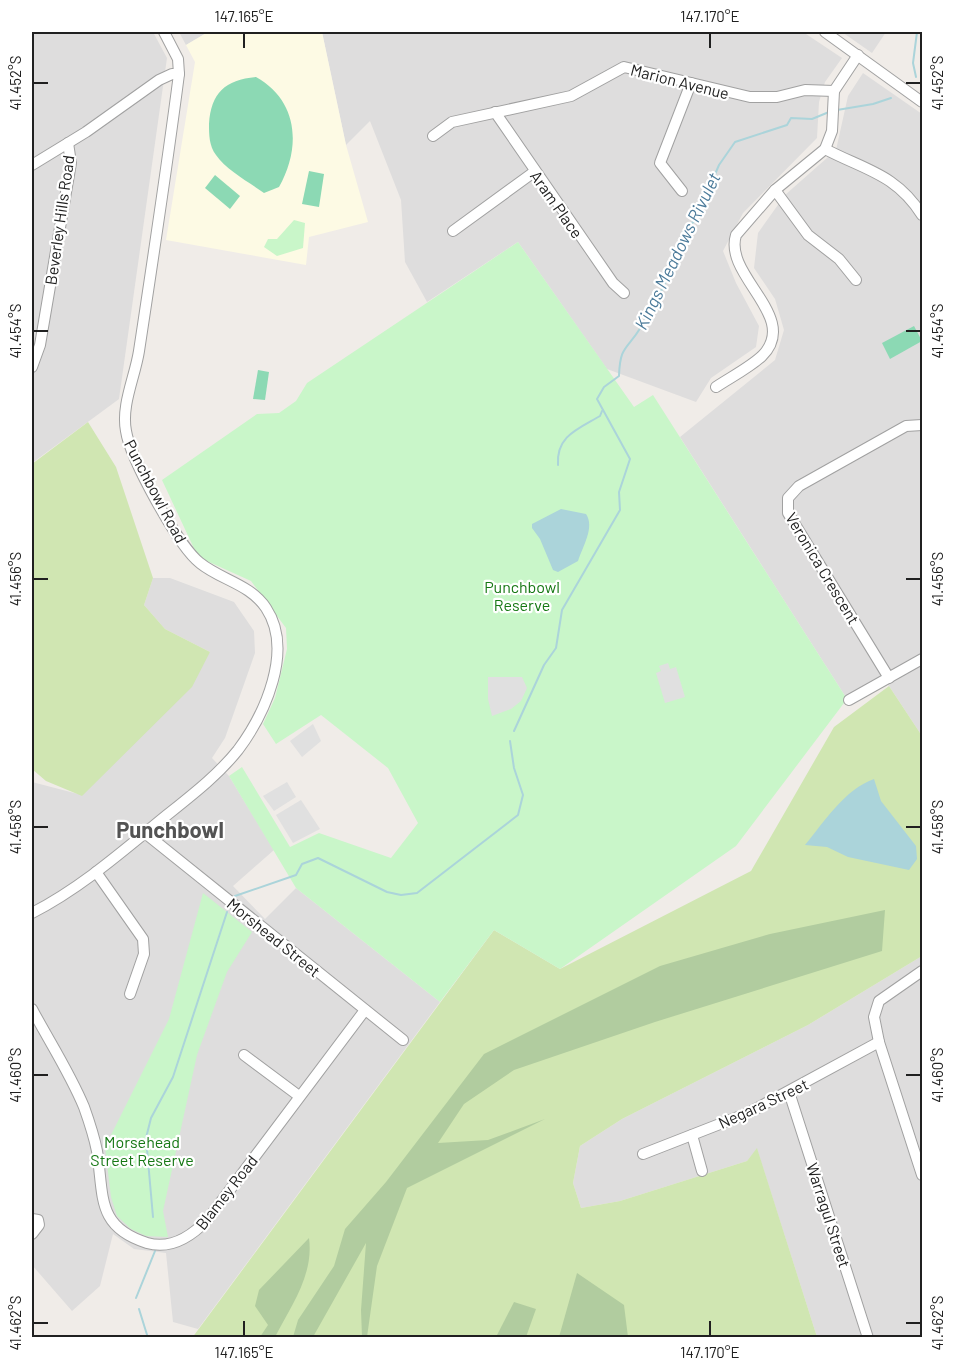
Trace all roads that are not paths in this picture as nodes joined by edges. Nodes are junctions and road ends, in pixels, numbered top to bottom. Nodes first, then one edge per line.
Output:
1 (164, 32) edge
2 (825, 32) edge
3 (858, 55) junction
4 (179, 74) junction
5 (691, 83) junction
6 (150, 88) junction
7 (177, 88) junction
8 (834, 91) junction
9 (922, 102) edge
10 (495, 112) junction
11 (433, 136) dead end
12 (68, 143) junction
13 (825, 149) junction
14 (32, 165) edge
15 (534, 172) junction
16 (775, 190) junction
17 (682, 191) dead end
18 (922, 214) edge
19 (453, 231) dead end
20 (856, 280) dead end
21 (624, 293) dead end
22 (32, 367) edge
23 (716, 387) dead end
24 (922, 425) edge
25 (922, 659) edge
26 (889, 678) junction
27 (849, 700) dead end
28 (145, 833) junction
29 (96, 872) junction
30 (32, 913) edge
31 (922, 971) edge
32 (130, 994) dead end
33 (32, 1009) edge
34 (365, 1010) junction
35 (403, 1040) dead end
36 (879, 1042) junction
37 (244, 1055) dead end
38 (789, 1092) junction
39 (299, 1096) junction
40 (692, 1135) junction
41 (643, 1154) dead end
42 (702, 1171) dead end
43 (922, 1175) edge
44 (32, 1219) edge
45 (32, 1234) edge
46 (868, 1338) edge

1 - 4 street, Punchbowl Road
2 - 3 street
3 - 8 street
3 - 9 street
4 - 6 street
4 - 7 street, Punchbowl Road
5 - 8 street, Marion Avenue
5 - 10 street, Marion Avenue
5 - 17 street
6 - 7 street
6 - 12 street
7 - 28 street, Punchbowl Road
8 - 13 street
10 - 11 street, Marion Avenue
10 - 15 street, Aram Place
12 - 14 street
12 - 22 street, Beverley Hills Road
13 - 16 street
13 - 18 street
15 - 19 street
15 - 21 street, Aram Place
16 - 20 street
16 - 23 street
24 - 26 street, Veronica Crescent
25 - 26 street
26 - 27 street
28 - 29 street, Punchbowl Road
28 - 34 street, Morshead Street
29 - 30 street, Punchbowl Road
29 - 32 street
31 - 36 street
33 - 39 street, Blamey Road
34 - 35 street, Morshead Street
34 - 39 street, Blamey Road
36 - 38 street, Negara Street
36 - 43 street
37 - 39 street
38 - 40 street, Negara Street
38 - 46 street, Warragul Street
40 - 41 street, Negara Street
40 - 42 street
44 - 45 street

